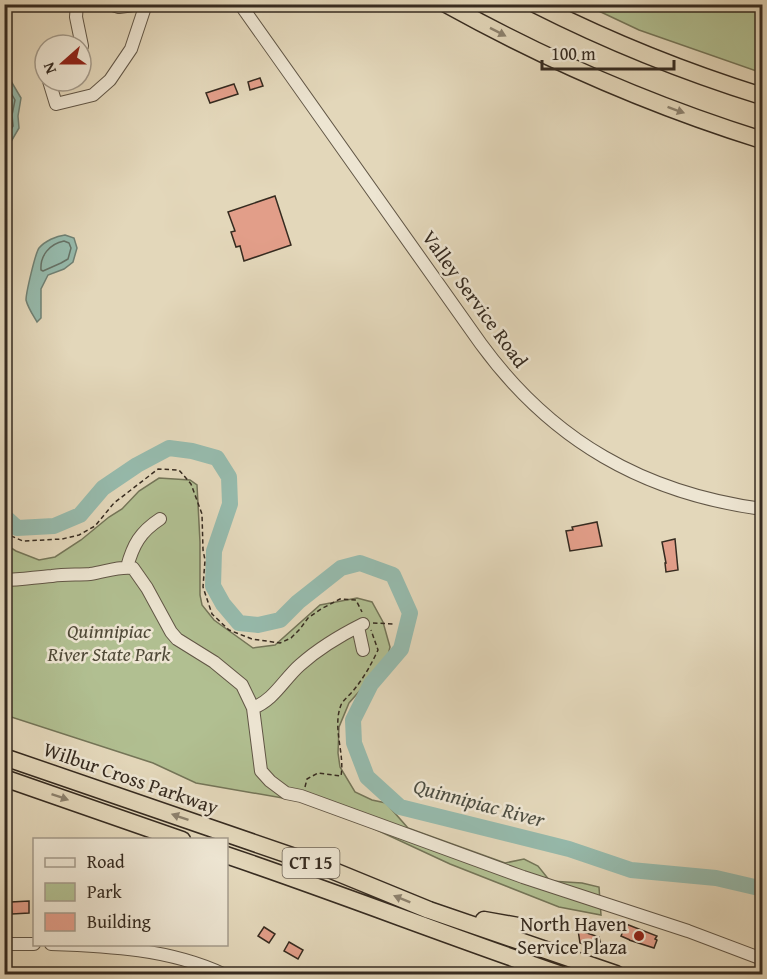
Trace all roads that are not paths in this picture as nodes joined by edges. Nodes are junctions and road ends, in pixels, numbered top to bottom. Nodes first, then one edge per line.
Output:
1 (77, 4) edge
2 (110, 4) edge
3 (141, 4) edge
4 (146, 4) edge
5 (240, 4) edge
6 (446, 4) edge
7 (535, 4) edge
8 (79, 33) edge
9 (53, 93) edge
10 (762, 96) edge
11 (762, 140) edge
12 (762, 509) edge
13 (160, 519) dead end
14 (127, 567) junction
15 (4, 580) edge
16 (363, 650) dead end
17 (253, 708) junction
18 (4, 757) edge
19 (4, 778) edge
20 (176, 838) edge
21 (228, 856) edge
22 (429, 910) junction
23 (518, 926) dead end
24 (453, 938) junction
25 (4, 944) edge
26 (33, 944) edge
27 (106, 946) edge
28 (762, 959) edge
29 (223, 975) edge
30 (528, 975) edge
31 (559, 975) edge
32 (616, 975) edge

1 - 8 street
2 - 3 street
4 - 9 street
5 - 12 street, Valley Service Road
6 -> 11 highway
7 - 10 highway
13 - 14 street
14 - 15 street
14 - 17 street
16 - 17 street
17 - 28 street
22 -> 18 highway, Wilbur Cross Parkway / CT 15
19 -> 20 highway
21 - 24 highway, CT 15
22 - 23 highway
22 - 32 highway, Wilbur Cross Parkway / CT 15
24 - 30 highway
24 - 31 highway, CT 15
25 - 26 street
27 - 29 street

